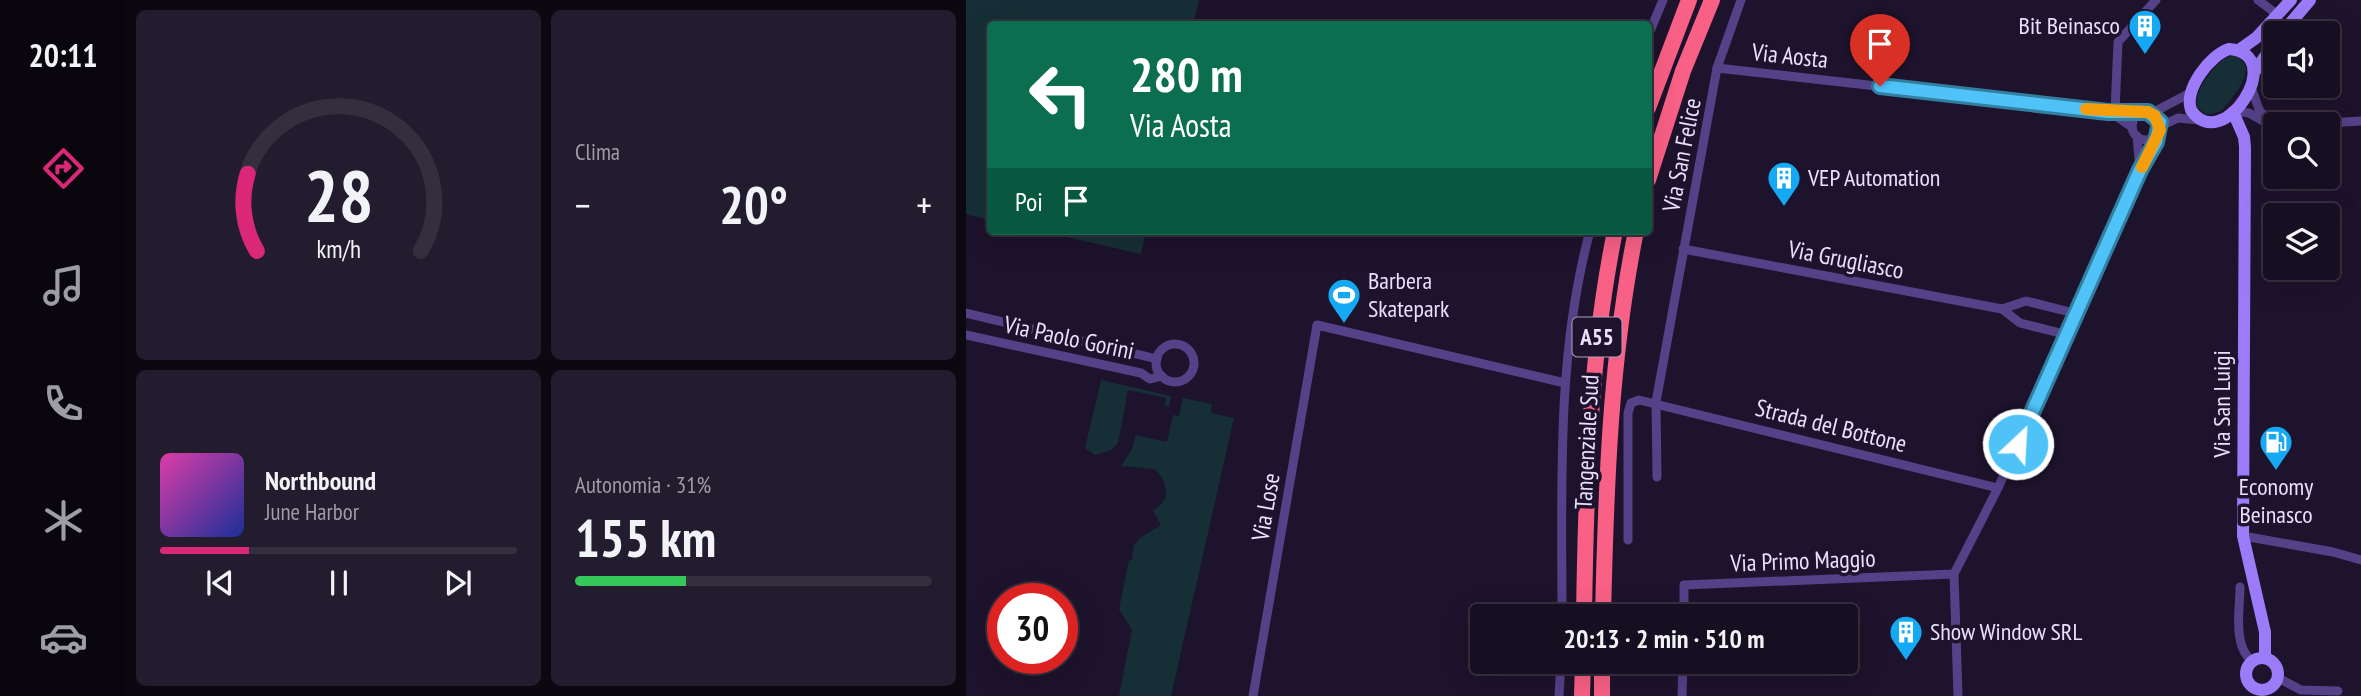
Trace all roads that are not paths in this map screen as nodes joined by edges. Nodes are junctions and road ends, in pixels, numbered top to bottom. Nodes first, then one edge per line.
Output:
1 (1663, 0) edge
2 (1689, 0) edge
3 (1712, 0) edge
4 (1741, 0) edge
5 (2156, 0) edge
6 (2259, 0) edge
7 (2310, 0) edge
8 (2284, 8) edge
9 (2294, 19) joint
10 (1652, 26) edge
11 (2239, 50) junction
12 (2263, 59) edge
13 (1717, 68) junction
14 (2255, 71) junction
15 (2251, 87) junction
16 (2190, 93) junction
17 (1652, 97) edge
18 (2112, 111) junction
19 (2233, 111) junction
20 (2148, 113) junction
21 (2263, 115) edge
22 (2263, 119) edge
23 (2200, 120) junction
24 (2361, 121) edge
25 (2340, 122) edge
26 (2215, 123) junction
27 (2132, 127) junction
28 (2160, 130) junction
29 (2137, 136) junction
30 (2245, 147) junction
31 (1652, 168) edge
32 (2140, 170) junction
33 (1589, 235) edge
34 (1614, 235) edge
35 (1635, 235) edge
36 (1684, 250) junction
37 (2002, 309) junction
38 (966, 313) edge
39 (2078, 314) junction
40 (966, 335) edge
41 (2068, 335) junction
42 (1157, 359) junction
43 (1162, 376) junction
44 (1565, 383) junction
45 (1656, 402) junction
46 (1657, 477) dead end
47 (1998, 488) junction
48 (2243, 536) junction
49 (1629, 540) dead end
50 (2361, 560) edge
51 (1954, 574) junction
52 (2240, 587) dead end
53 (1562, 604) edge
54 (1584, 604) edge
55 (1603, 604) edge
56 (1684, 604) edge
57 (2259, 660) junction
58 (1560, 674) edge
59 (1583, 674) edge
60 (1602, 674) edge
61 (1683, 674) edge
62 (2277, 687) edge
63 (2248, 691) edge
64 (2337, 691) dead end
65 (1253, 696) edge
66 (1559, 696) edge
67 (1582, 696) edge
68 (1602, 696) edge
69 (1682, 696) edge
70 (1958, 696) edge

1 - 10 street
2 - 17 highway
3 - 31 highway
4 - 13 street, Via San Felice
5 - 18 street
6 - 8 street
7 - 9 street
8 - 9 street
8 - 11 street
11 - 14 street
11 - 16 street
12 - 14 street
13 - 18 street, Via Aosta
13 - 36 street, Via San Felice
14 - 15 street
15 - 19 street
15 - 21 street
16 - 20 street
16 - 23 street
18 - 20 street, Via Aosta
18 - 27 street, Via Aosta
19 - 22 street
19 - 26 street
19 - 30 street, Via San Luigi
20 - 27 street
20 - 28 street
23 - 26 street
23 - 28 street
24 - 25 street
26 - 30 street
27 - 29 street
28 - 29 street
28 - 32 street
29 - 32 street
30 - 48 street, Via San Luigi
32 - 39 street
33 - 44 street
34 - 54 highway, Tangenziale Sud / A55
35 - 55 highway, Tangenziale Sud / A55
36 - 37 street, Via Grugliasco
36 - 45 street, Via San Felice
37 - 39 street, Via Grugliasco
37 - 41 street, Via Grugliasco
38 - 42 street, Via Paolo Gorini
39 - 41 street
40 - 43 street, Via Paolo Gorini
41 - 47 street
42 - 43 street
42 - 43 street
44 - 53 street
44 - 65 street, Via Lose
45 - 46 street
45 - 47 street, Strada del Bottone
45 - 49 street
47 - 51 street
48 - 50 street
48 - 57 street, Via San Luigi
51 - 56 street, Via Primo Maggio
51 - 70 street
52 - 57 street, Via San Luigi
57 - 62 street, Via San Luigi
57 - 63 street, Via San Luigi
58 - 66 street
59 - 67 highway
60 - 68 highway
61 - 69 street
62 - 63 street, Via San Luigi
62 - 64 street

